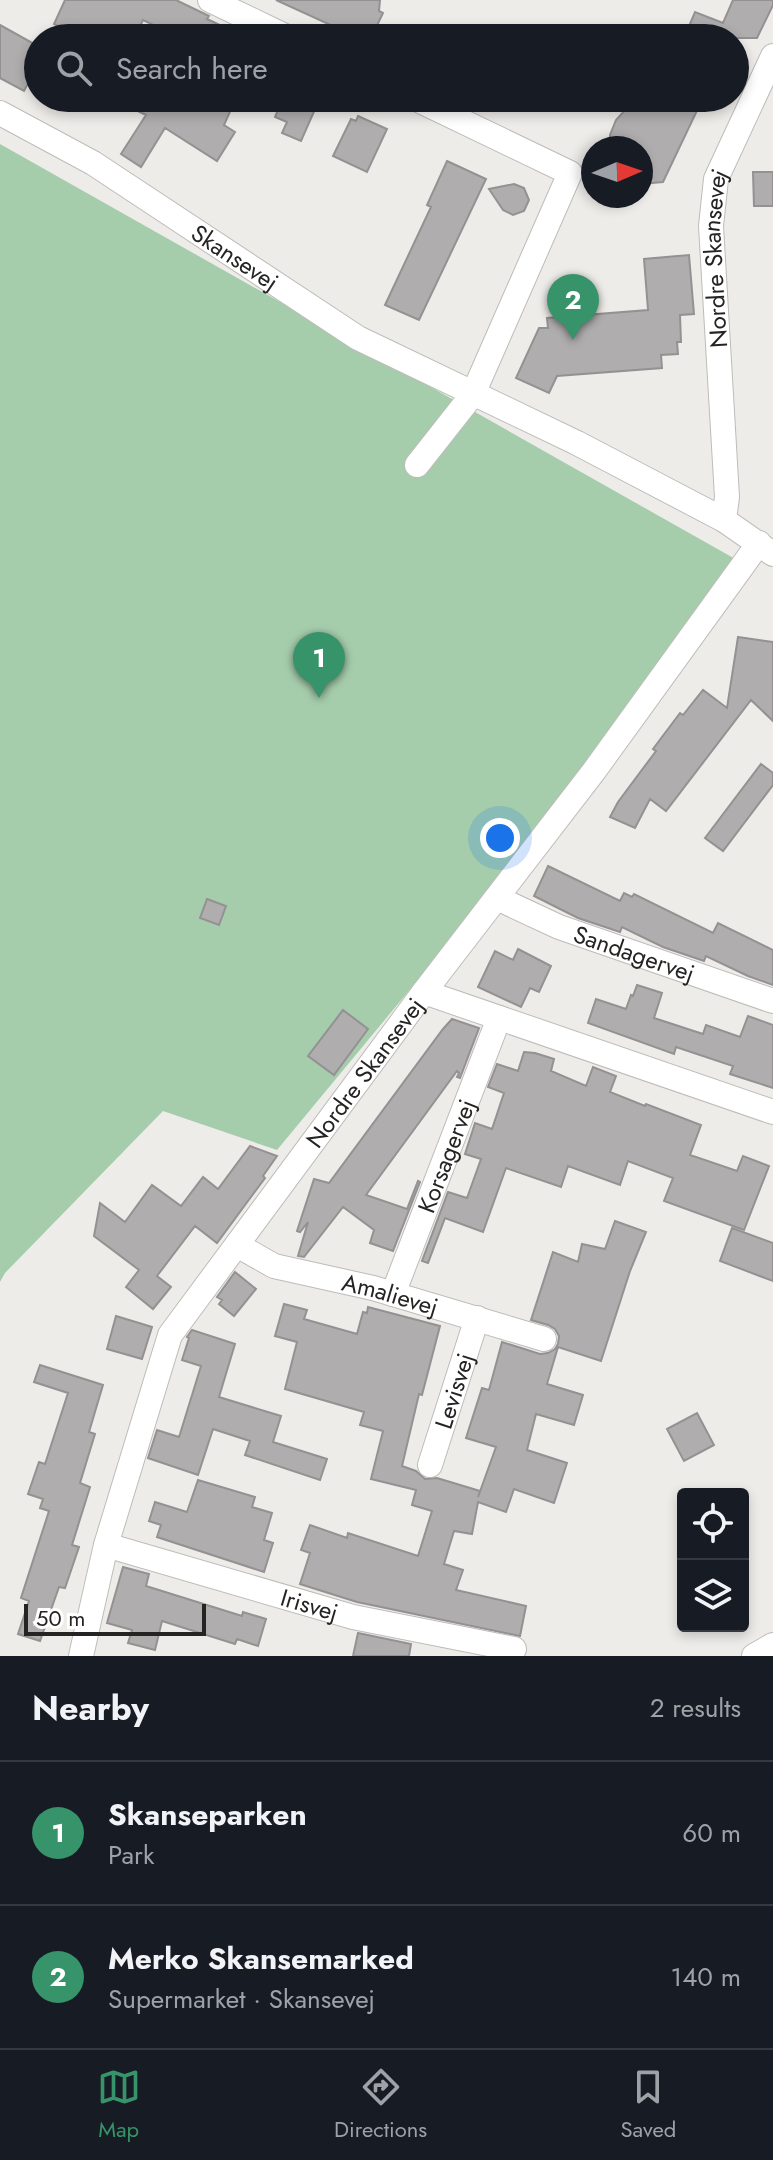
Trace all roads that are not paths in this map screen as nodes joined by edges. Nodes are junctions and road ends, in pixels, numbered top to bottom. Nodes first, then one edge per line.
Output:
1 (210, 0) edge
2 (260, 24) edge
3 (773, 56) edge
4 (749, 108) edge
5 (443, 112) edge
6 (747, 112) edge
7 (0, 113) edge
8 (473, 394) junction
9 (417, 465) dead end
10 (724, 520) junction
11 (766, 548) edge
12 (497, 898) junction
13 (424, 992) junction
14 (773, 1001) edge
15 (499, 1018) junction
16 (773, 1112) edge
17 (237, 1245) junction
18 (393, 1294) junction
19 (477, 1318) junction
20 (544, 1339) dead end
21 (430, 1465) dead end
22 (106, 1545) junction
23 (773, 1645) edge
24 (514, 1649) dead end
25 (81, 1656) edge
26 (754, 1656) edge

1 - 2 street
3 - 4 street, Nordre Skansevej
5 - 8 street
6 - 10 street, Nordre Skansevej
7 - 8 street, Skansevej
8 - 9 street
8 - 10 street, Skansevej
10 - 11 street, Skansevej
11 - 12 street, Nordre Skansevej
12 - 13 street, Nordre Skansevej
12 - 14 street, Sandagervej
13 - 15 street
13 - 17 street, Nordre Skansevej
15 - 16 street
15 - 18 street, Korsagervej
17 - 18 street, Amalievej
17 - 22 street, Nordre Skansevej
18 - 19 street, Amalievej
19 - 20 street, Amalievej
19 - 21 street, Levisvej
22 - 24 street, Irisvej
22 - 25 street, Nordre Skansevej
23 - 26 street

